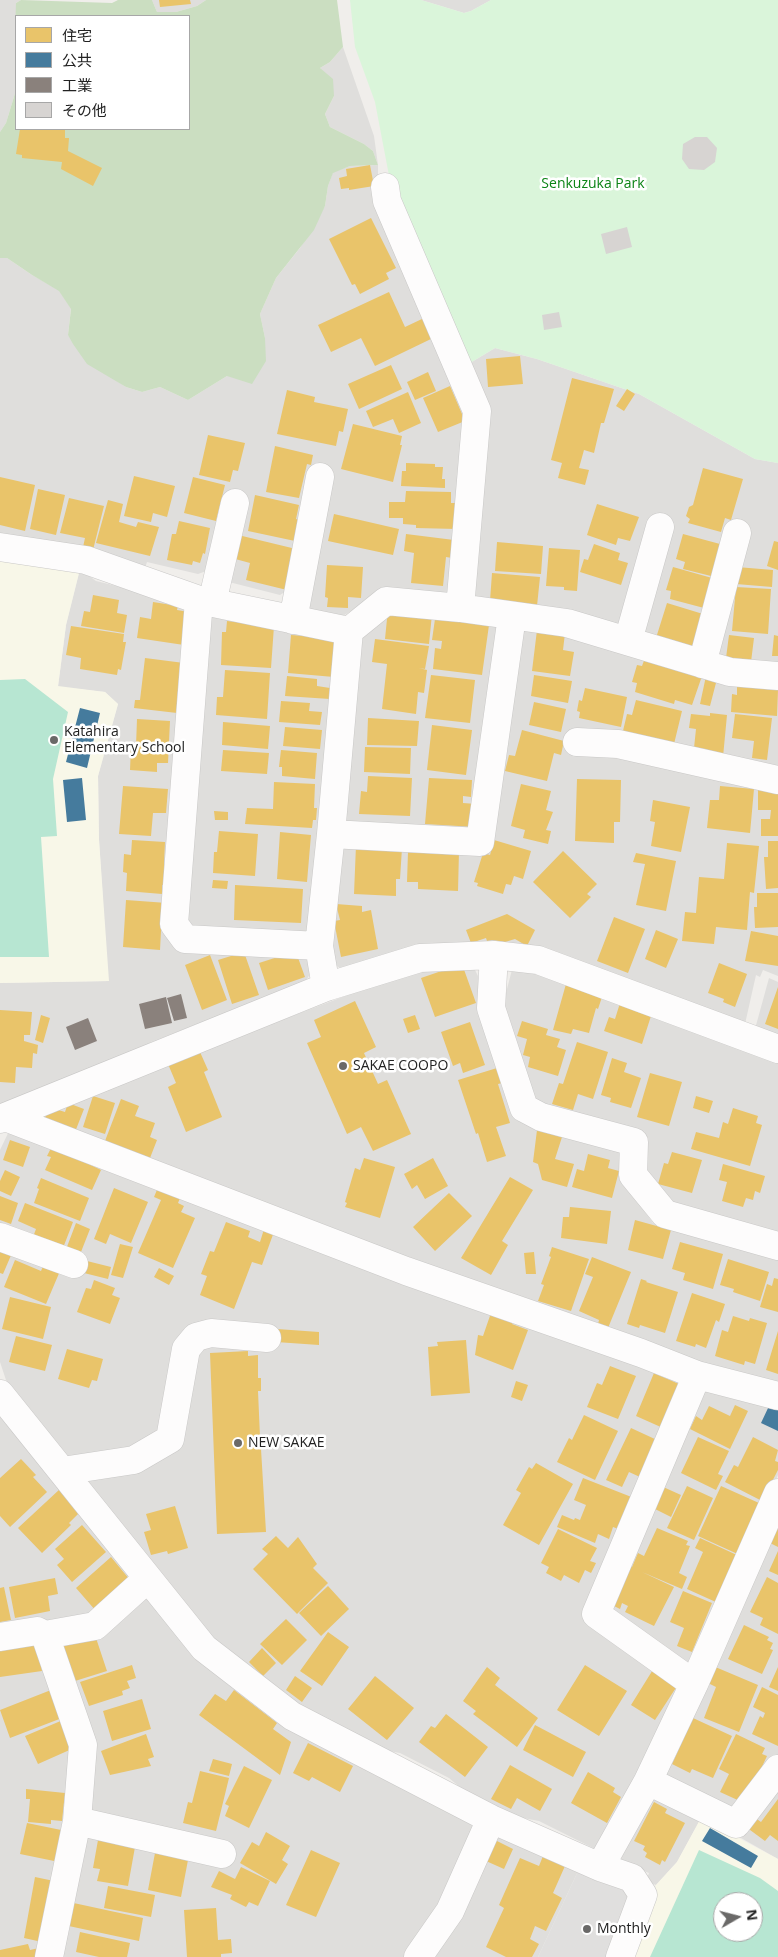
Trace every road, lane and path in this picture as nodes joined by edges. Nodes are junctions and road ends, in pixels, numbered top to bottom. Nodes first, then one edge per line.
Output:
1 (385, 187) dead end
2 (320, 477) dead end
3 (235, 503) dead end
4 (660, 527) dead end
5 (737, 533) dead end
6 (0, 547) edge
7 (205, 602) junction
8 (460, 608) junction
9 (512, 616) junction
10 (293, 620) junction
11 (349, 631) junction
12 (628, 641) junction
13 (702, 664) junction
14 (778, 676) edge
15 (577, 742) dead end
16 (778, 780) edge
17 (332, 834) junction
18 (319, 946) junction
19 (494, 955) junction
20 (326, 987) junction
21 (778, 1049) edge
22 (2, 1118) edge
23 (0, 1237) edge
24 (778, 1246) edge
25 (74, 1264) dead end
26 (267, 1338) dead end
27 (697, 1375) junction
28 (0, 1394) edge
29 (778, 1396) edge
30 (62, 1471) junction
31 (778, 1493) edge
32 (147, 1579) junction
33 (45, 1635) junction
34 (0, 1637) edge
35 (694, 1684) junction
36 (778, 1770) edge
37 (648, 1781) junction
38 (491, 1818) junction
39 (77, 1821) junction
40 (222, 1854) dead end
41 (600, 1867) junction
42 (49, 1957) edge
43 (418, 1957) edge
44 (620, 1957) edge

1 - 8 street
2 - 10 street
3 - 7 street
4 - 12 street
5 - 13 street
6 - 7 street
7 - 10 street
7 - 18 street
8 - 9 street
8 - 11 street
9 - 12 street
9 - 17 street
10 - 11 street
11 - 17 street
12 - 13 street
13 - 14 street
15 - 16 street
17 - 18 street
18 - 20 street
19 - 20 street
19 - 21 street
19 - 24 street
20 - 22 street
22 - 27 street
23 - 25 street
26 - 30 street
27 - 29 street
27 - 35 street
28 - 30 street
30 - 32 street
31 - 35 street
32 - 33 street
32 - 38 street
33 - 34 street
33 - 39 street
35 - 37 street
36 - 37 street
37 - 41 street
38 - 41 street
38 - 43 street
39 - 40 street
39 - 42 street
41 - 44 street

